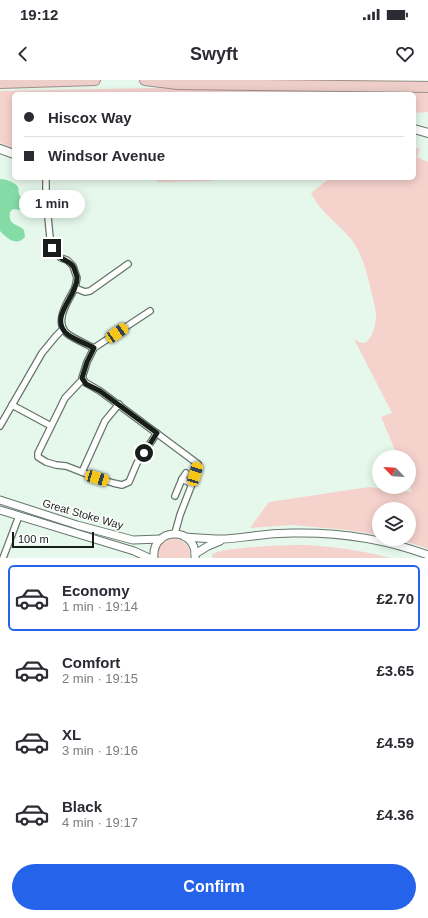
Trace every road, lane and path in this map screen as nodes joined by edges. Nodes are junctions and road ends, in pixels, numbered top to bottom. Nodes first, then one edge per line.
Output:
1 (95, 80) edge
2 (145, 80) edge
3 (0, 83) edge
4 (428, 86) edge
5 (416, 130) edge
6 (428, 133) edge
7 (0, 149) edge
8 (12, 153) edge
9 (46, 180) edge
10 (128, 264) dead end
11 (75, 288) junction
12 (150, 311) dead end
13 (63, 329) junction
14 (94, 348) junction
15 (83, 379) junction
16 (119, 404) junction
17 (12, 405) junction
18 (0, 426) edge
19 (51, 426) junction
20 (157, 433) junction
21 (82, 472) junction
22 (186, 473) dead end
23 (182, 479) junction
24 (192, 484) junction
25 (175, 496) dead end
26 (0, 500) edge
27 (0, 510) edge
28 (19, 516) junction
29 (175, 534) junction
30 (185, 537) junction
31 (161, 539) junction
32 (224, 539) junction
33 (428, 555) edge
34 (195, 556) edge
35 (3, 558) edge
36 (149, 558) edge
37 (154, 558) edge

1 - 3 highway
2 - 4 highway
5 - 6 main road
7 - 8 main road
9 - 11 street
10 - 11 street
11 - 13 street
12 - 14 street
13 - 14 street
13 - 17 street
14 - 15 street
15 - 16 street
15 - 19 street
16 - 20 street
16 - 21 street
17 - 18 street
17 - 19 street
19 - 21 street
20 - 21 street
20 - 24 street
22 - 23 street
23 - 24 street
23 - 25 street
24 - 29 street
26 - 31 street, Great Stoke Way
27 - 28 street, Great Stoke Way
28 - 35 street
28 - 36 street, Great Stoke Way
29 - 30 street
29 - 31 street, Great Stoke Way
30 - 32 street
30 - 34 street
31 - 37 street
32 - 33 street
32 - 34 street

